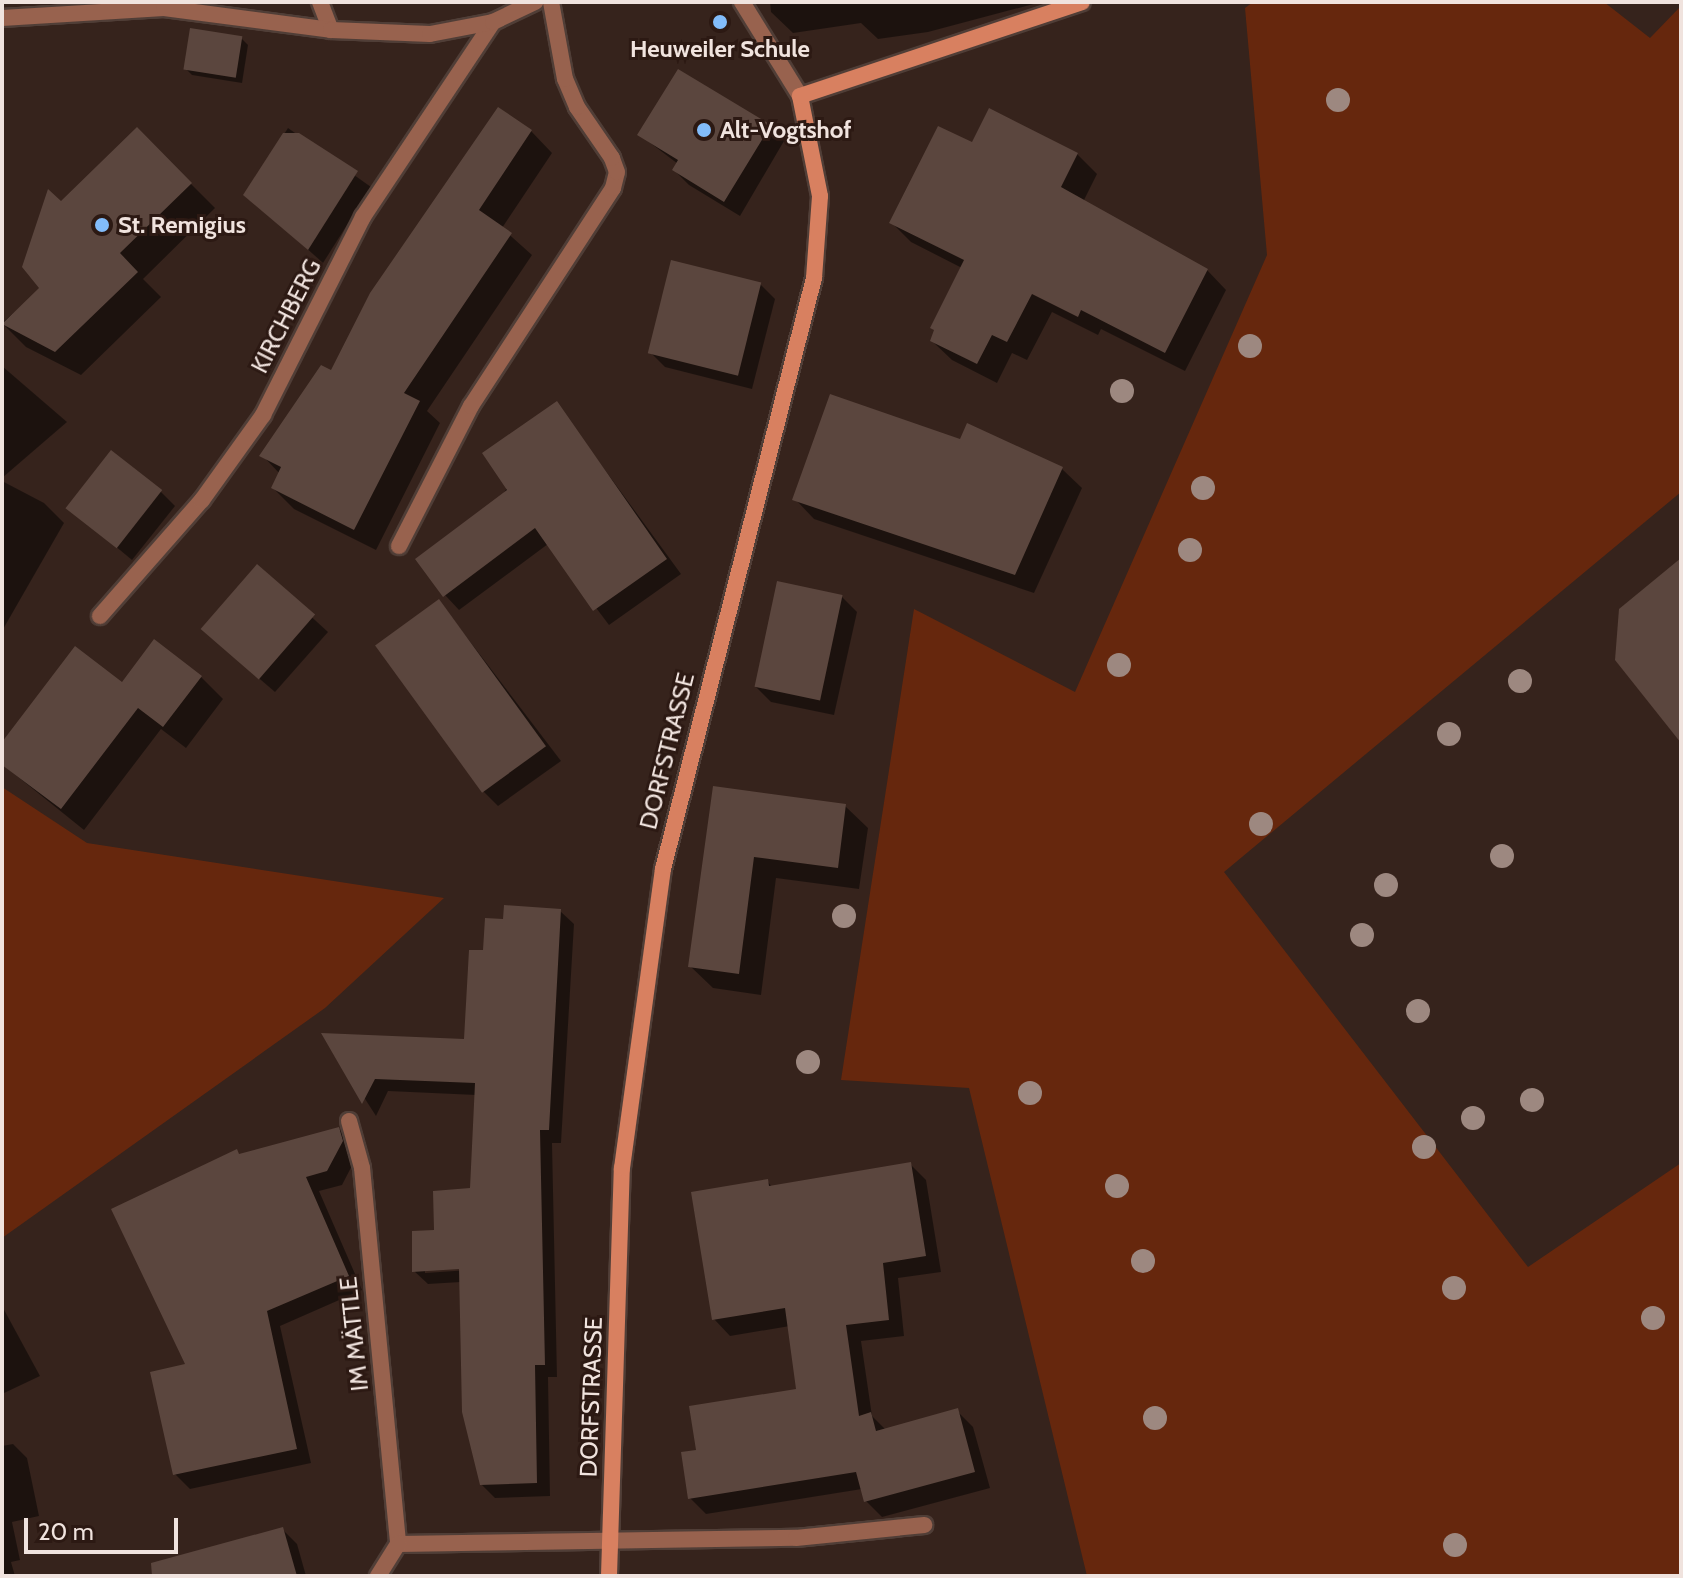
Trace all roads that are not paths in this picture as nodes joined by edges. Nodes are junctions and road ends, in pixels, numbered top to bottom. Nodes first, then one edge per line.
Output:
1 (320, 2) edge
2 (535, 2) edge
3 (551, 2) edge
4 (742, 2) edge
5 (1082, 2) edge
6 (2, 18) edge
7 (493, 22) junction
8 (331, 30) junction
9 (800, 96) junction
10 (399, 546) dead end
11 (100, 616) dead end
12 (349, 1121) dead end
13 (924, 1525) dead end
14 (610, 1539) junction
15 (398, 1544) junction
16 (378, 1576) edge
17 (609, 1576) edge

1 - 8 street
2 - 7 street
3 - 10 street
4 - 9 street, DORFSTRASSE
5 - 9 street
6 - 8 street
7 - 8 street
7 - 11 street, KIRCHBERG
9 - 14 street, DORFSTRASSE
12 - 15 street, IM MÄTTLE
13 - 14 street
14 - 15 street
14 - 17 street, DORFSTRASSE
15 - 16 street

